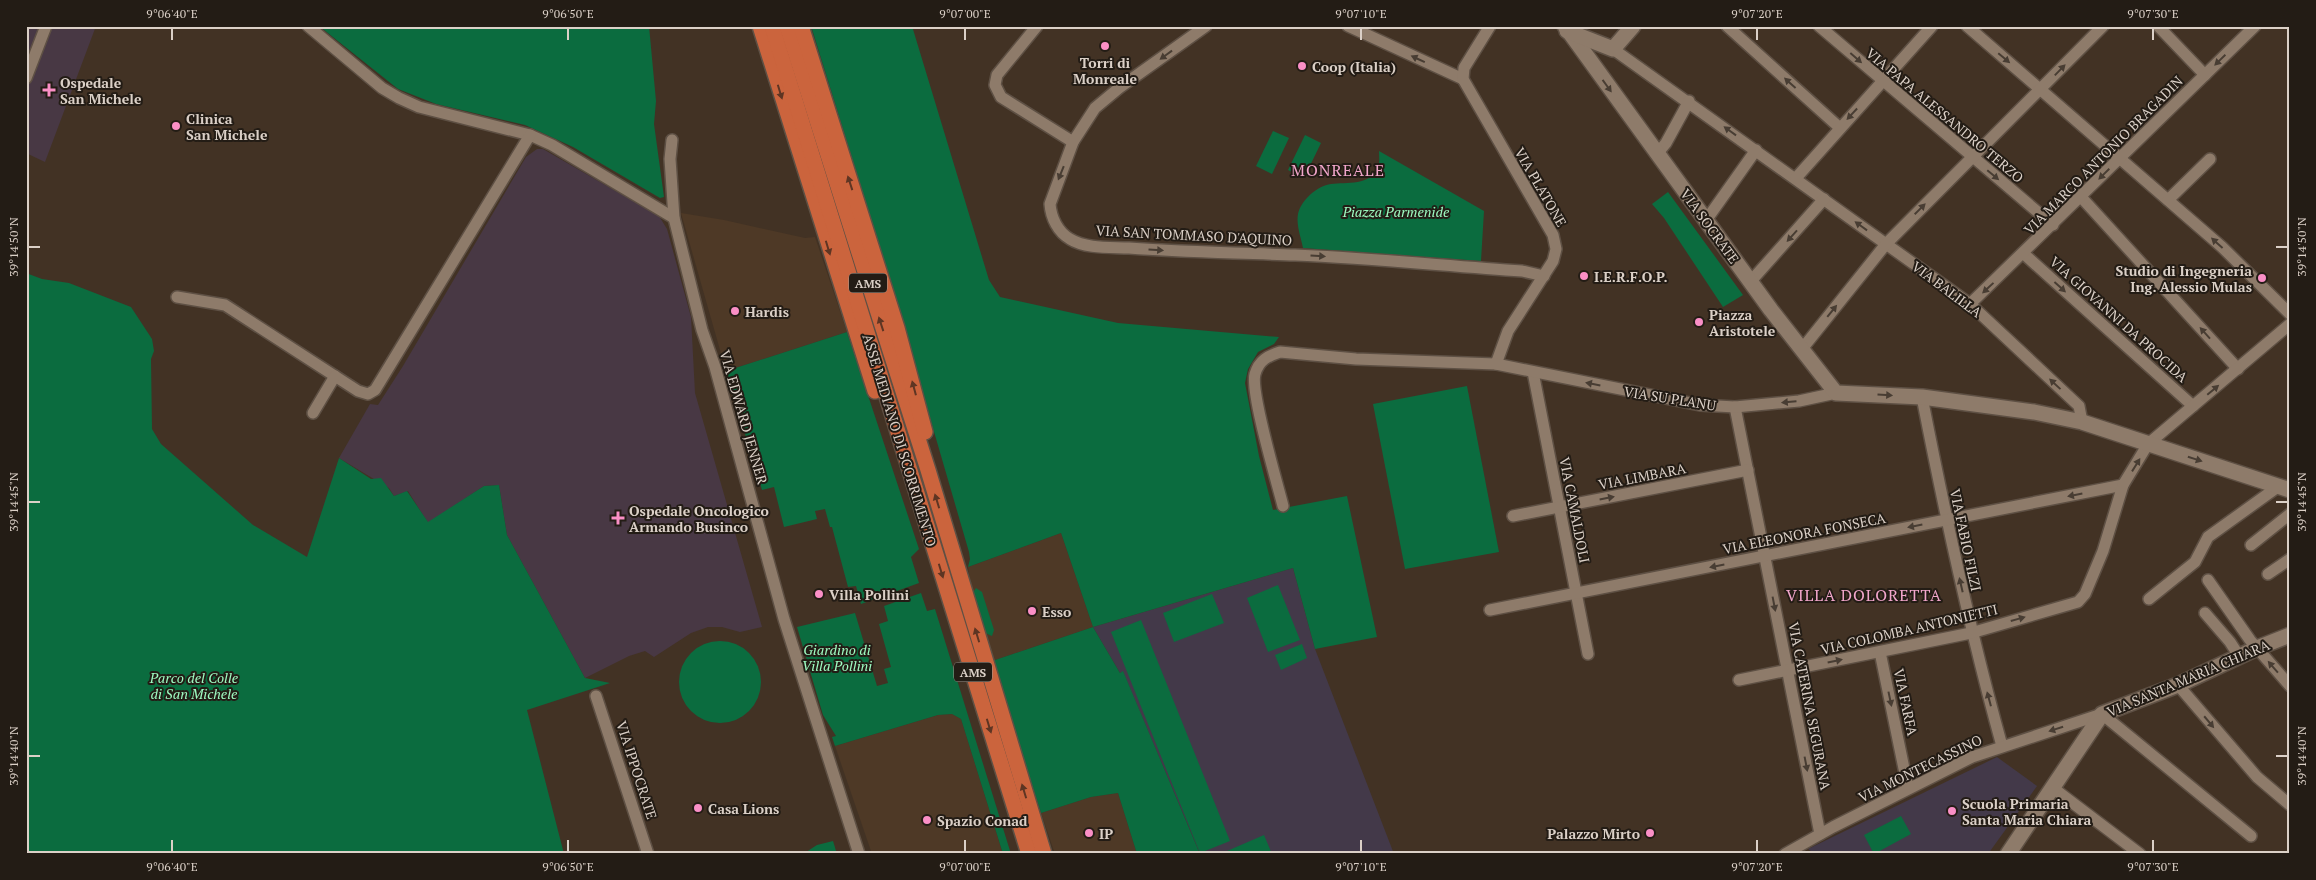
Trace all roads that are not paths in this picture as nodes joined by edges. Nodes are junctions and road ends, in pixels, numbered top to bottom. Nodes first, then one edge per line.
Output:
1 (46, 26) edge
2 (308, 26) edge
3 (760, 26) edge
4 (772, 26) edge
5 (787, 26) edge
6 (801, 26) edge
7 (1037, 26) edge
8 (1206, 26) edge
9 (1348, 26) edge
10 (1490, 26) edge
11 (1632, 26) edge
12 (1727, 26) edge
13 (1819, 26) edge
14 (1932, 26) edge
15 (1967, 26) edge
16 (2103, 26) edge
17 (2158, 26) edge
18 (2255, 26) edge
19 (1563, 28) edge
20 (1596, 42) junction
21 (1612, 49) junction
22 (1586, 57) junction
23 (2205, 75) junction
24 (26, 78) edge
25 (1462, 79) junction
26 (1883, 81) junction
27 (2041, 90) junction
28 (802, 98) junction
29 (1689, 101) junction
30 (1840, 128) junction
31 (530, 135) junction
32 (672, 140) dead end
33 (1073, 142) junction
34 (1756, 150) junction
35 (1657, 154) junction
36 (1972, 157) junction
37 (2120, 158) junction
38 (2210, 159) dead end
39 (1796, 178) junction
40 (2081, 197) junction
41 (1824, 199) junction
42 (2168, 200) junction
43 (674, 218) junction
44 (1707, 219) junction
45 (2053, 225) junction
46 (1886, 244) junction
47 (2024, 254) junction
48 (1544, 276) junction
49 (1751, 281) junction
50 (177, 297) dead end
51 (1970, 304) junction
52 (2290, 314) edge
53 (2290, 324) edge
54 (1802, 349) junction
55 (1496, 364) junction
56 (2238, 369) junction
57 (1533, 372) junction
58 (335, 376) junction
59 (1836, 393) junction
60 (1922, 397) junction
61 (2193, 406) junction
62 (1735, 407) junction
63 (313, 413) dead end
64 (2082, 422) junction
65 (2148, 444) junction
66 (928, 470) junction
67 (1748, 470) junction
68 (2123, 485) junction
69 (2285, 486) edge
70 (917, 491) junction
71 (1282, 506) dead end
72 (1559, 508) junction
73 (2290, 514) edge
74 (1513, 516) dead end
75 (1946, 520) junction
76 (2251, 545) dead end
77 (1765, 556) junction
78 (2290, 559) edge
79 (2268, 574) dead end
80 (2208, 580) dead end
81 (1576, 594) junction
82 (2149, 599) dead end
83 (1490, 610) dead end
84 (2205, 613) dead end
85 (1971, 633) junction
86 (2290, 635) edge
87 (2257, 648) junction
88 (1880, 652) junction
89 (1588, 654) dead end
90 (2239, 656) junction
91 (1787, 671) junction
92 (1739, 680) dead end
93 (2178, 685) junction
94 (2290, 686) edge
95 (596, 696) dead end
96 (2102, 714) junction
97 (2002, 746) junction
98 (1908, 788) junction
99 (2053, 788) junction
100 (2290, 805) edge
101 (1820, 834) junction
102 (2251, 836) dead end
103 (648, 854) edge
104 (859, 854) edge
105 (1029, 854) edge
106 (1044, 854) edge
107 (1785, 854) edge
108 (2008, 854) edge
109 (2140, 854) edge

1 - 24 street
2 - 31 street
3 -> 70 highway
4 - 28 highway, ASSE MEDIANO DI SCORRIMENTO / AMS
5 - 28 highway, ASSE MEDIANO DI SCORRIMENTO / AMS
66 -> 6 highway
7 - 33 street
8 -> 33 street, VIA SAN TOMMASO D'AQUINO
25 -> 9 street
10 - 25 street
11 - 21 street
30 -> 12 street
13 -> 26 street, VIA PAPA ALESSANDRO TERZO
14 - 26 street
15 -> 27 street
27 -> 16 street
17 - 23 street
18 -> 23 street, VIA MARCO ANTONIO BRAGADIN
19 - 20 street
19 - 22 street, VIA SOCRATE
20 - 21 street
20 - 22 street
21 - 29 street, VIA BALILLA
22 -> 35 street, VIA SOCRATE
23 - 37 street, VIA MARCO ANTONIO BRAGADIN
25 - 48 street, VIA PLATONE
26 -> 30 street
26 - 36 street, VIA PAPA ALESSANDRO TERZO
27 - 36 street
27 - 37 street
66 -> 28 highway, ASSE MEDIANO DI SCORRIMENTO / AMS
28 - 70 highway, ASSE MEDIANO DI SCORRIMENTO / AMS
34 -> 29 street, VIA BALILLA
29 - 35 street
30 - 39 street
31 - 43 street
31 - 58 street
32 - 43 street, VIA EDWARD JENNER
33 -> 48 street, VIA SAN TOMMASO D'AQUINO
34 - 39 street, VIA BALILLA
34 - 44 street
35 - 44 street, VIA SOCRATE
36 -> 45 street, VIA PAPA ALESSANDRO TERZO
46 -> 36 street
37 -> 40 street, VIA MARCO ANTONIO BRAGADIN
37 - 42 street
38 - 42 street
39 - 41 street, VIA BALILLA
40 - 45 street, VIA MARCO ANTONIO BRAGADIN
56 -> 40 street
46 -> 41 street, VIA BALILLA
41 -> 49 street
52 -> 42 street
43 - 104 street, VIA EDWARD JENNER
44 - 49 street, VIA SOCRATE
45 - 47 street, VIA MARCO ANTONIO BRAGADIN
46 - 51 street, VIA BALILLA
54 -> 46 street
47 -> 51 street, VIA MARCO ANTONIO BRAGADIN
47 -> 61 street, VIA GIOVANNI DA PROCIDA
48 - 55 street, VIA PLATONE
49 - 54 street, VIA SOCRATE
50 - 58 street
64 -> 51 street, VIA BALILLA
53 - 56 street, VIA COLOMBA ANTONIETTI
54 - 59 street, VIA SOCRATE
55 - 57 street, VIA SU PLANU
55 - 71 street, VIA SU PLANU
61 -> 56 street, VIA COLOMBA ANTONIETTI
62 -> 57 street, VIA SU PLANU
57 - 72 street, VIA CAMALDOLI
58 - 63 street
59 -> 60 street, VIA SU PLANU
59 -> 62 street, VIA SU PLANU
60 - 64 street, VIA SU PLANU
60 - 75 street, VIA FABIO FILZI
61 - 65 street, VIA COLOMBA ANTONIETTI
62 - 67 street, VIA CATERINA SEGURANA
64 - 65 street
68 -> 65 street, VIA COLOMBA ANTONIETTI
65 -> 69 street
106 -> 66 highway, ASSE MEDIANO DI SCORRIMENTO / AMS
72 -> 67 street, VIA LIMBARA
67 - 77 street, VIA CATERINA SEGURANA
68 -> 75 street, VIA ELEONORA FONSECA
85 -> 68 street, VIA COLOMBA ANTONIETTI
69 - 82 street
70 -> 105 highway, ASSE MEDIANO DI SCORRIMENTO / AMS
72 - 74 street, VIA LIMBARA
72 - 81 street, VIA CAMALDOLI
73 - 76 street
75 -> 77 street, VIA ELEONORA FONSECA
85 -> 75 street, VIA FABIO FILZI
77 -> 81 street, VIA ELEONORA FONSECA
77 -> 91 street, VIA CATERINA SEGURANA
78 - 79 street
80 - 87 street
81 - 83 street, VIA ELEONORA FONSECA
81 - 89 street, VIA CAMALDOLI
84 - 90 street
85 - 88 street, VIA COLOMBA ANTONIETTI
97 -> 85 street, VIA FABIO FILZI
86 - 87 street, VIA SANTA MARIA CHIARA
87 - 90 street, VIA SANTA MARIA CHIARA
94 -> 87 street
91 -> 88 street, VIA COLOMBA ANTONIETTI
88 -> 98 street, VIA FARFA
90 - 93 street, VIA SANTA MARIA CHIARA
91 - 92 street, VIA COLOMBA ANTONIETTI
91 -> 101 street, VIA CATERINA SEGURANA
93 - 96 street, VIA SANTA MARIA CHIARA
93 -> 100 street
95 - 103 street, VIA IPPOCRATE
96 -> 97 street, VIA MONTECASSINO
96 - 99 street, VIA SANTA MARIA CHIARA
96 - 102 street
97 - 98 street, VIA MONTECASSINO
98 - 101 street, VIA MONTECASSINO
99 - 108 street, VIA SANTA MARIA CHIARA
99 - 109 street
101 - 107 street, VIA MONTECASSINO

